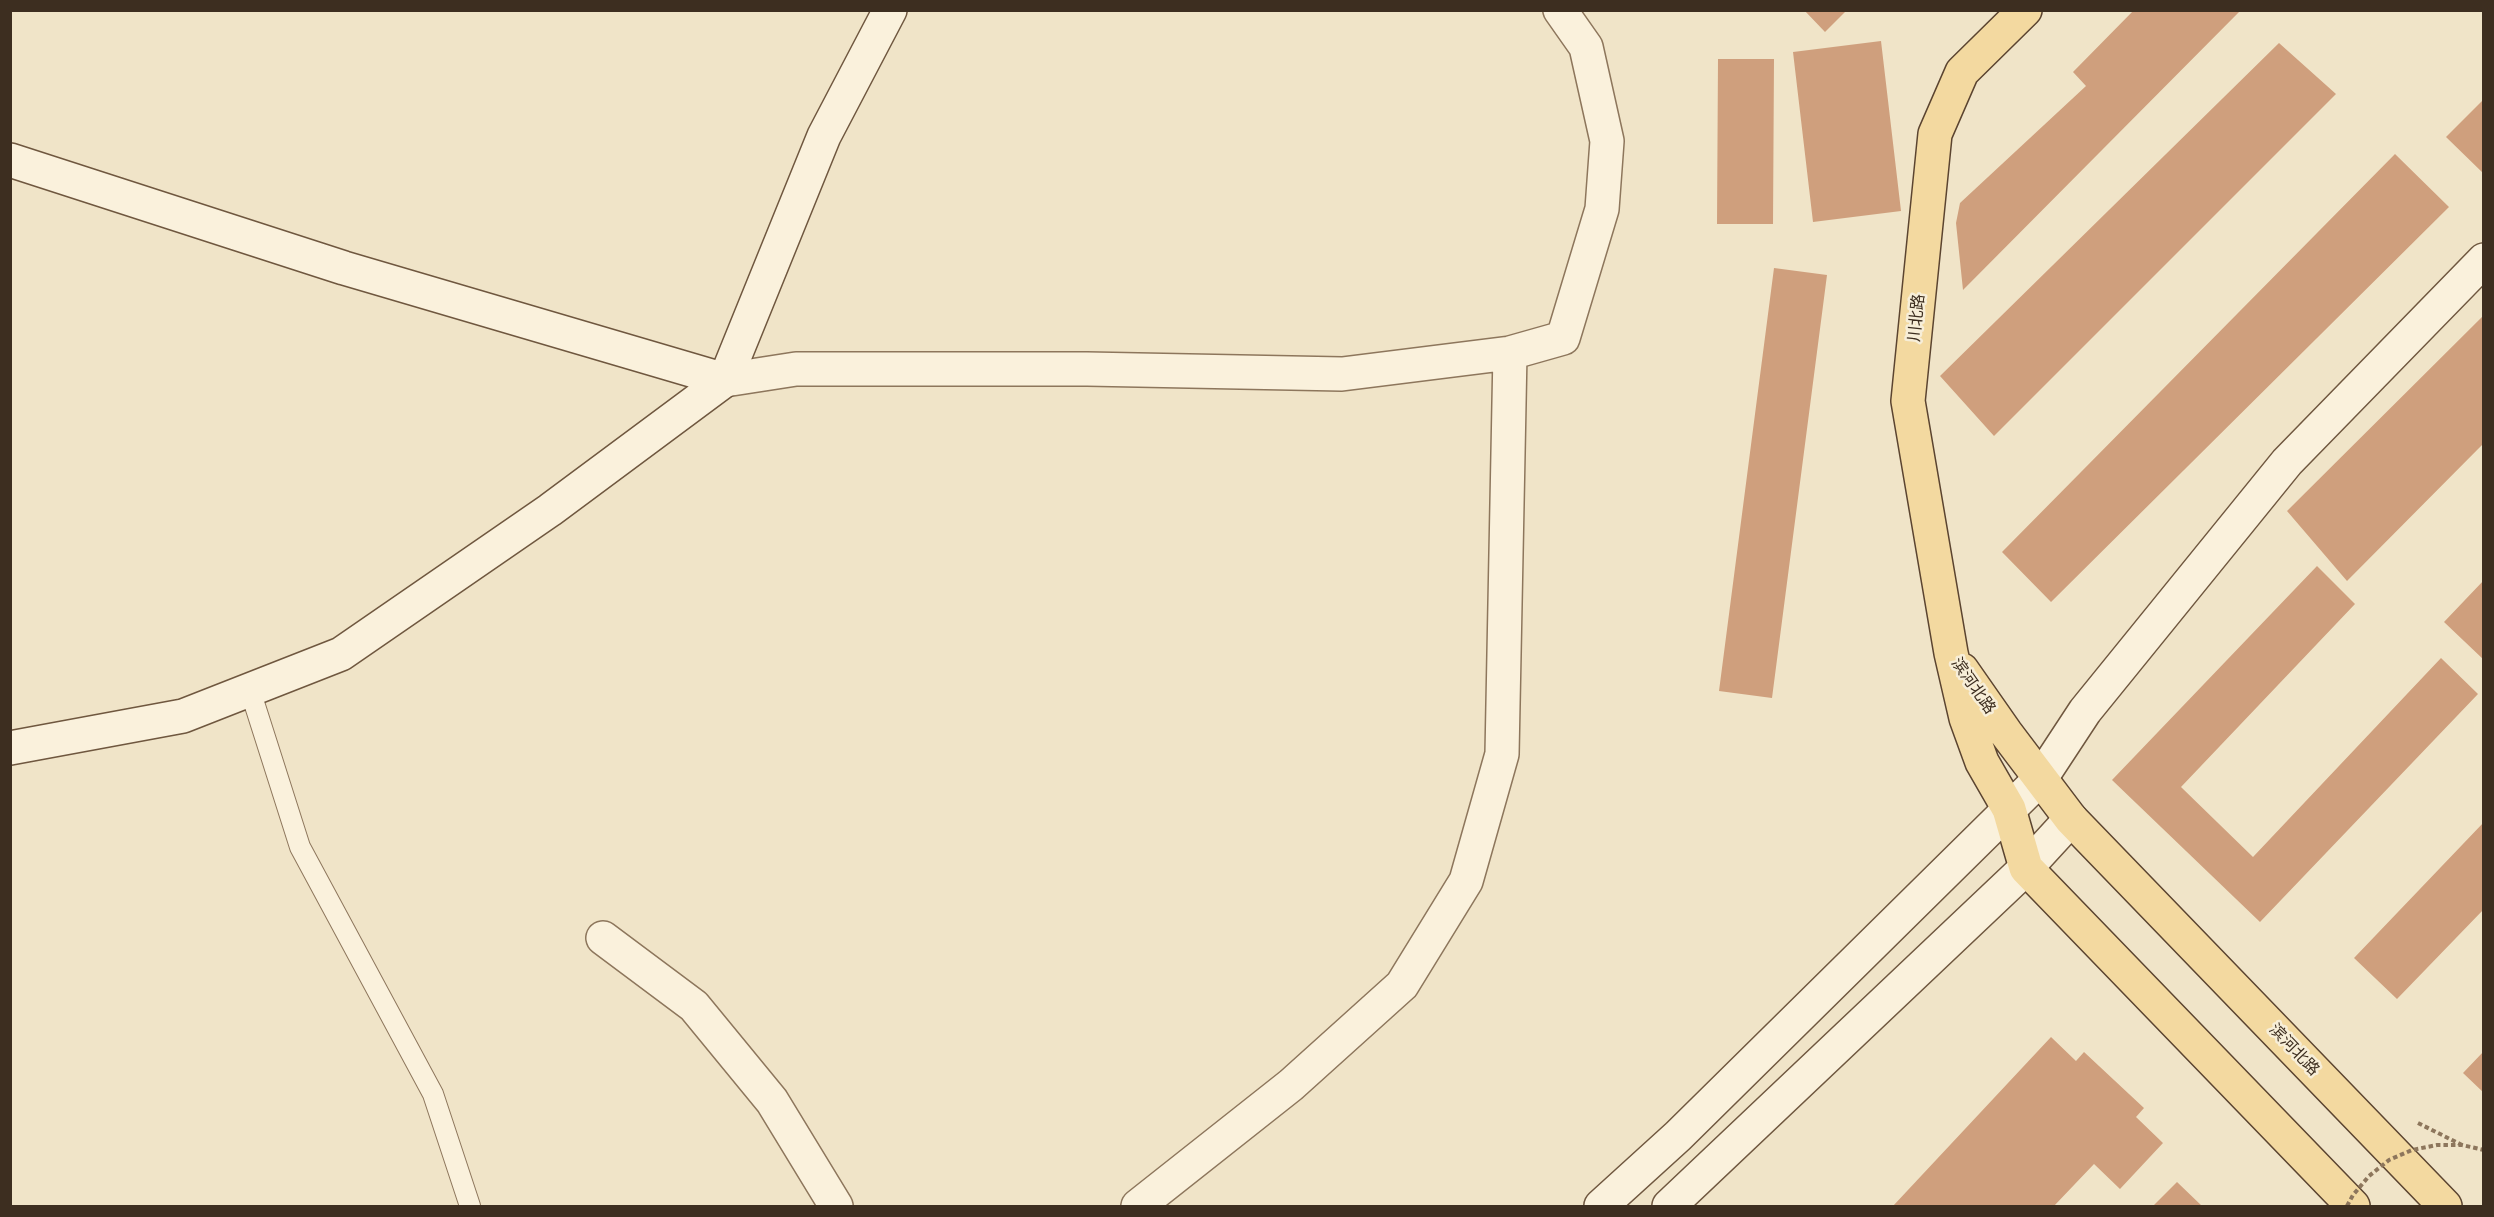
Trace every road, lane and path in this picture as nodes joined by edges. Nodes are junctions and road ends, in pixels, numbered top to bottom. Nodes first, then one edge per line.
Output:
1 (890, 10) edge
2 (1560, 10) edge
3 (2025, 10) edge
4 (10, 160) edge
5 (2484, 260) edge
6 (1510, 354) junction
7 (725, 380) junction
8 (1951, 653) junction
9 (250, 690) junction
10 (10, 748) edge
11 (2041, 778) junction
12 (2009, 809) junction
13 (2071, 819) junction
14 (2026, 868) junction
15 (603, 938) dead end
16 (2484, 1150) edge
17 (470, 1206) edge
18 (836, 1206) edge
19 (1138, 1206) edge
20 (1601, 1206) edge
21 (1669, 1206) edge
22 (2347, 1206) edge
23 (2354, 1206) edge
24 (2445, 1206) edge

1 - 7 street
2 - 6 street
3 - 8 main road, 川北路
4 - 7 street
5 - 11 street
6 - 7 street
6 - 19 street
7 - 9 street
8 - 11 main road, 滨河北路
8 - 12 main road, 滨河北路
9 - 10 street
9 - 17 lane
11 - 12 street
11 - 13 main road, 滨河北路
12 - 14 main road, 滨河北路
12 - 20 street
13 - 14 street
13 - 24 main road, 滨河北路
14 - 21 street
14 - 23 main road, 滨河北路
15 - 18 street
16 - 22 path, bridge

